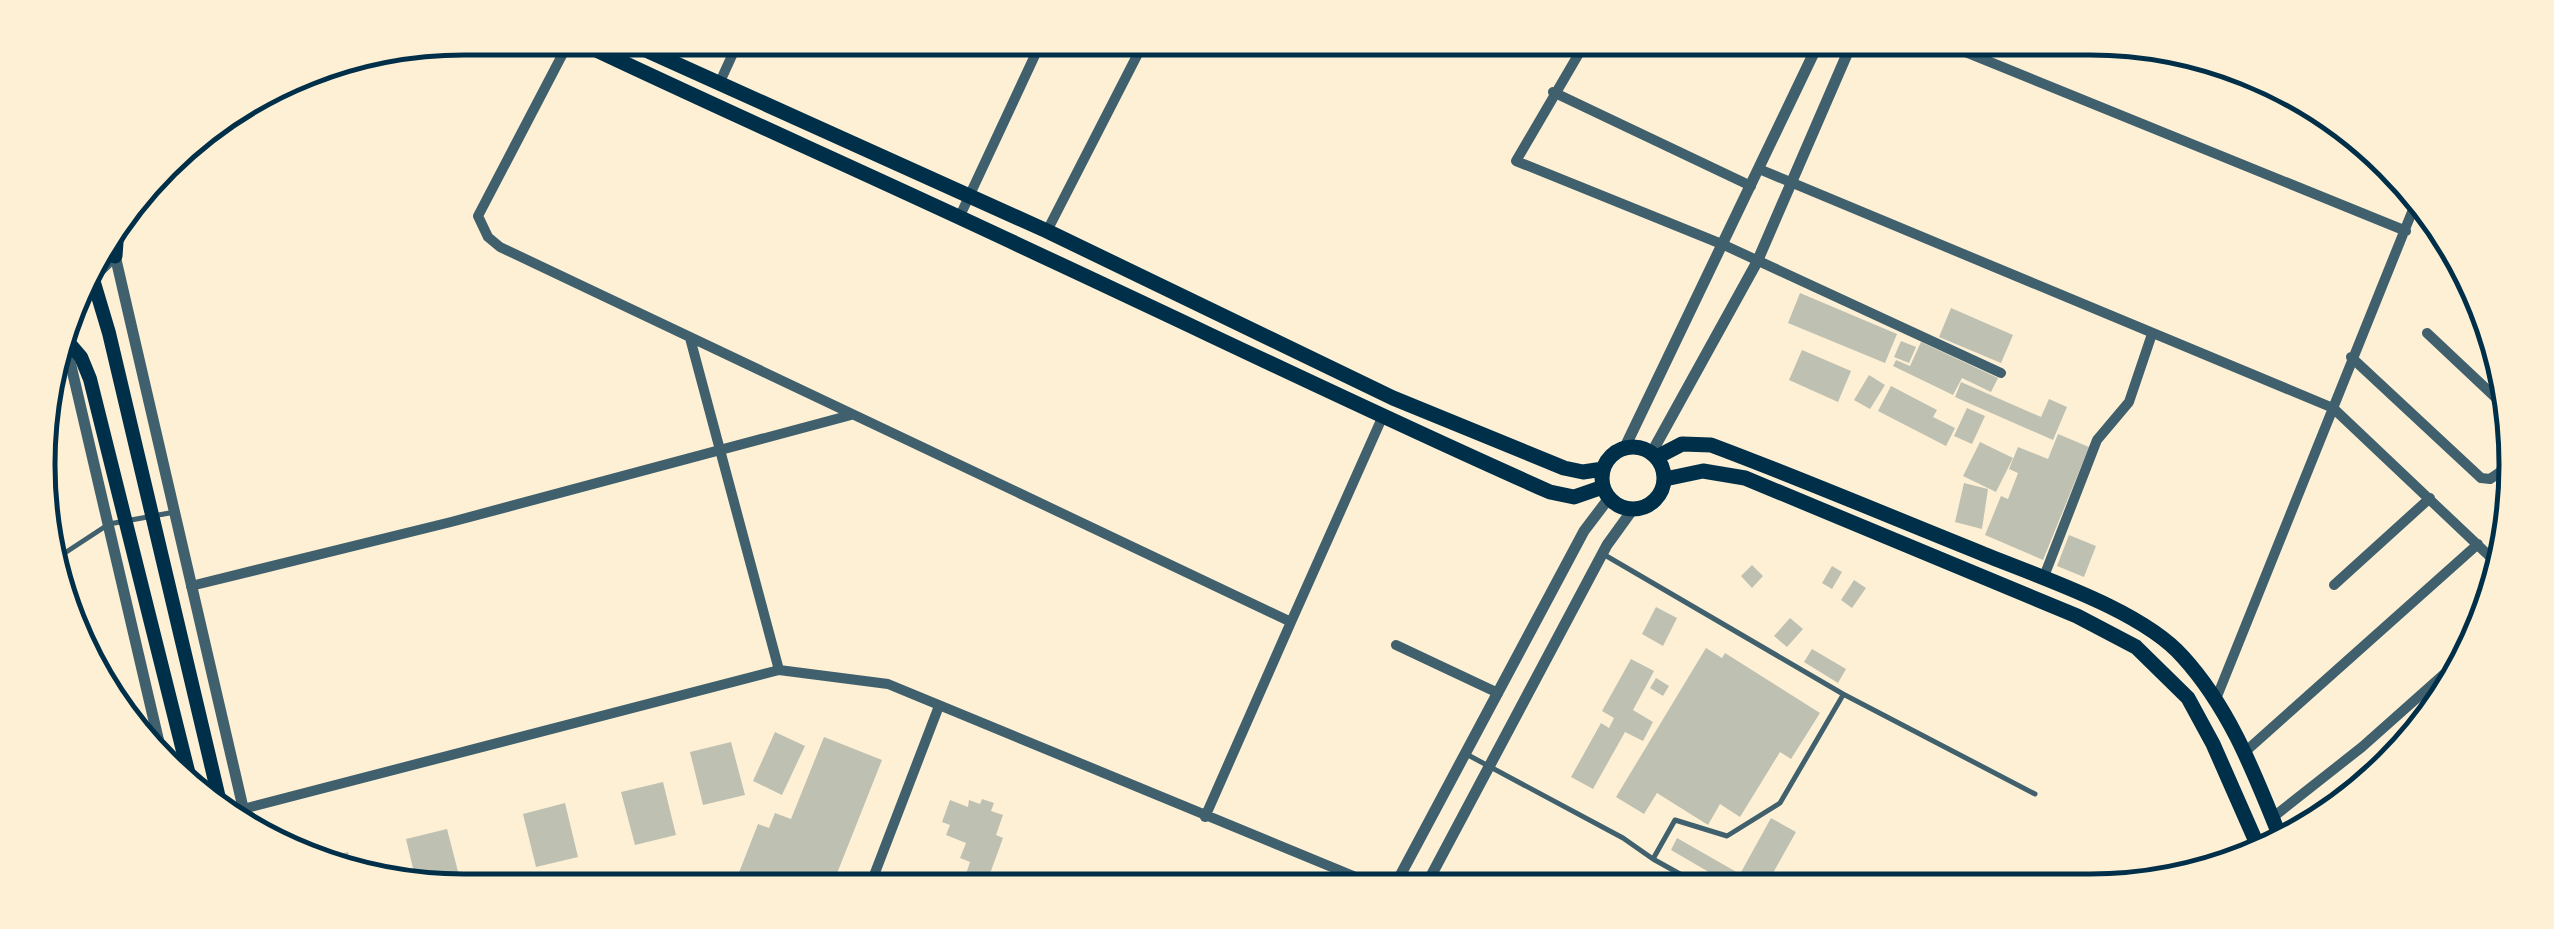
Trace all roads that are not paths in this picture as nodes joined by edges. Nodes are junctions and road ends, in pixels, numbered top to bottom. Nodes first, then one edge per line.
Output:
1 (562, 55) edge
2 (606, 55) edge
3 (655, 55) edge
4 (732, 55) edge
5 (1035, 55) edge
6 (1137, 55) edge
7 (1577, 55) edge
8 (1814, 55) edge
9 (1847, 55) edge
10 (1973, 55) edge
11 (719, 84) junction
12 (1554, 92) junction
13 (1760, 169) junction
14 (1792, 182) junction
15 (1751, 186) junction
16 (968, 197) junction
17 (2412, 213) edge
18 (958, 218) junction
19 (1047, 231) junction
20 (2406, 231) junction
21 (1724, 245) junction
22 (115, 251) edge
23 (114, 253) edge
24 (115, 256) junction
25 (109, 262) edge
26 (1756, 262) junction
27 (95, 288) edge
28 (2427, 333) dead end
29 (2152, 334) junction
30 (690, 338) junction
31 (73, 346) edge
32 (69, 358) edge
33 (2352, 358) junction
34 (2001, 373) dead end
35 (2492, 395) edge
36 (2334, 408) junction
37 (852, 415) junction
38 (1382, 418) junction
39 (1626, 447) junction
40 (720, 450) junction
41 (1654, 455) junction
42 (1603, 470) junction
43 (2499, 473) edge
44 (1665, 478) junction
45 (1606, 492) junction
46 (2430, 498) junction
47 (1632, 510) junction
48 (174, 512) junction
49 (109, 524) junction
50 (2478, 544) junction
51 (65, 553) edge
52 (1603, 554) junction
53 (2489, 555) edge
54 (2043, 579) junction
55 (2334, 585) dead end
56 (192, 586) junction
57 (1291, 622) junction
58 (1396, 645) dead end
59 (779, 670) junction
60 (2437, 680) edge
61 (1498, 693) junction
62 (1843, 694) junction
63 (2216, 699) junction
64 (939, 706) junction
65 (156, 734) edge
66 (2246, 751) junction
67 (1465, 754) junction
68 (186, 765) edge
69 (1488, 766) junction
70 (217, 791) edge
71 (2035, 794) dead end
72 (243, 809) joint
73 (1205, 817) junction
74 (2272, 818) junction
75 (2277, 829) edge
76 (2255, 839) edge
77 (1653, 859) junction
78 (874, 874) edge
79 (1346, 874) edge
80 (1402, 874) edge
81 (1432, 874) edge
82 (1680, 874) edge

1 - 30 street
2 - 18 highway
3 - 11 highway
4 - 11 street
5 - 16 street
6 - 19 street
7 - 12 street
8 - 13 street
9 - 14 street
10 - 20 street
11 - 16 highway
12 - 15 street
12 - 21 street
13 - 14 street
13 - 15 street
14 - 26 street
14 - 29 street
15 - 21 street
16 - 18 street
16 - 19 highway
17 - 20 street
18 - 38 highway
19 - 42 highway
20 - 33 street
21 - 26 street
21 - 39 street
22 - 24 highway
23 - 24 street
24 - 25 street
24 - 48 street
26 - 34 street
26 - 41 street
27 - 70 main road
28 - 35 street
29 - 36 street
29 - 54 street
30 - 37 street
30 - 40 street
31 - 68 main road
32 - 49 street
33 - 36 street
33 - 43 street
36 - 46 street
36 - 63 street
37 - 40 street
37 - 57 street
38 - 45 highway
38 - 57 street
39 - 41 highway
39 - 42 highway
40 - 56 street
40 - 59 street
41 - 44 highway
41 - 54 highway
42 - 45 highway
44 - 47 highway
44 - 76 highway
45 - 47 highway
45 - 61 street
46 - 50 street
46 - 55 street
47 - 52 street
48 - 49 lane
48 - 56 street
49 - 51 lane
49 - 65 street
50 - 53 street
50 - 66 street
52 - 62 lane
52 - 69 street
54 - 63 highway
56 - 72 street
57 - 73 street
58 - 61 street
59 - 64 street
59 - 72 street
60 - 74 street
61 - 67 street
62 - 71 lane
62 - 77 lane
63 - 66 highway
64 - 73 street
64 - 78 street
66 - 74 highway
67 - 69 lane
67 - 80 street
69 - 77 lane
69 - 81 street
73 - 79 street
74 - 75 highway
77 - 82 lane

